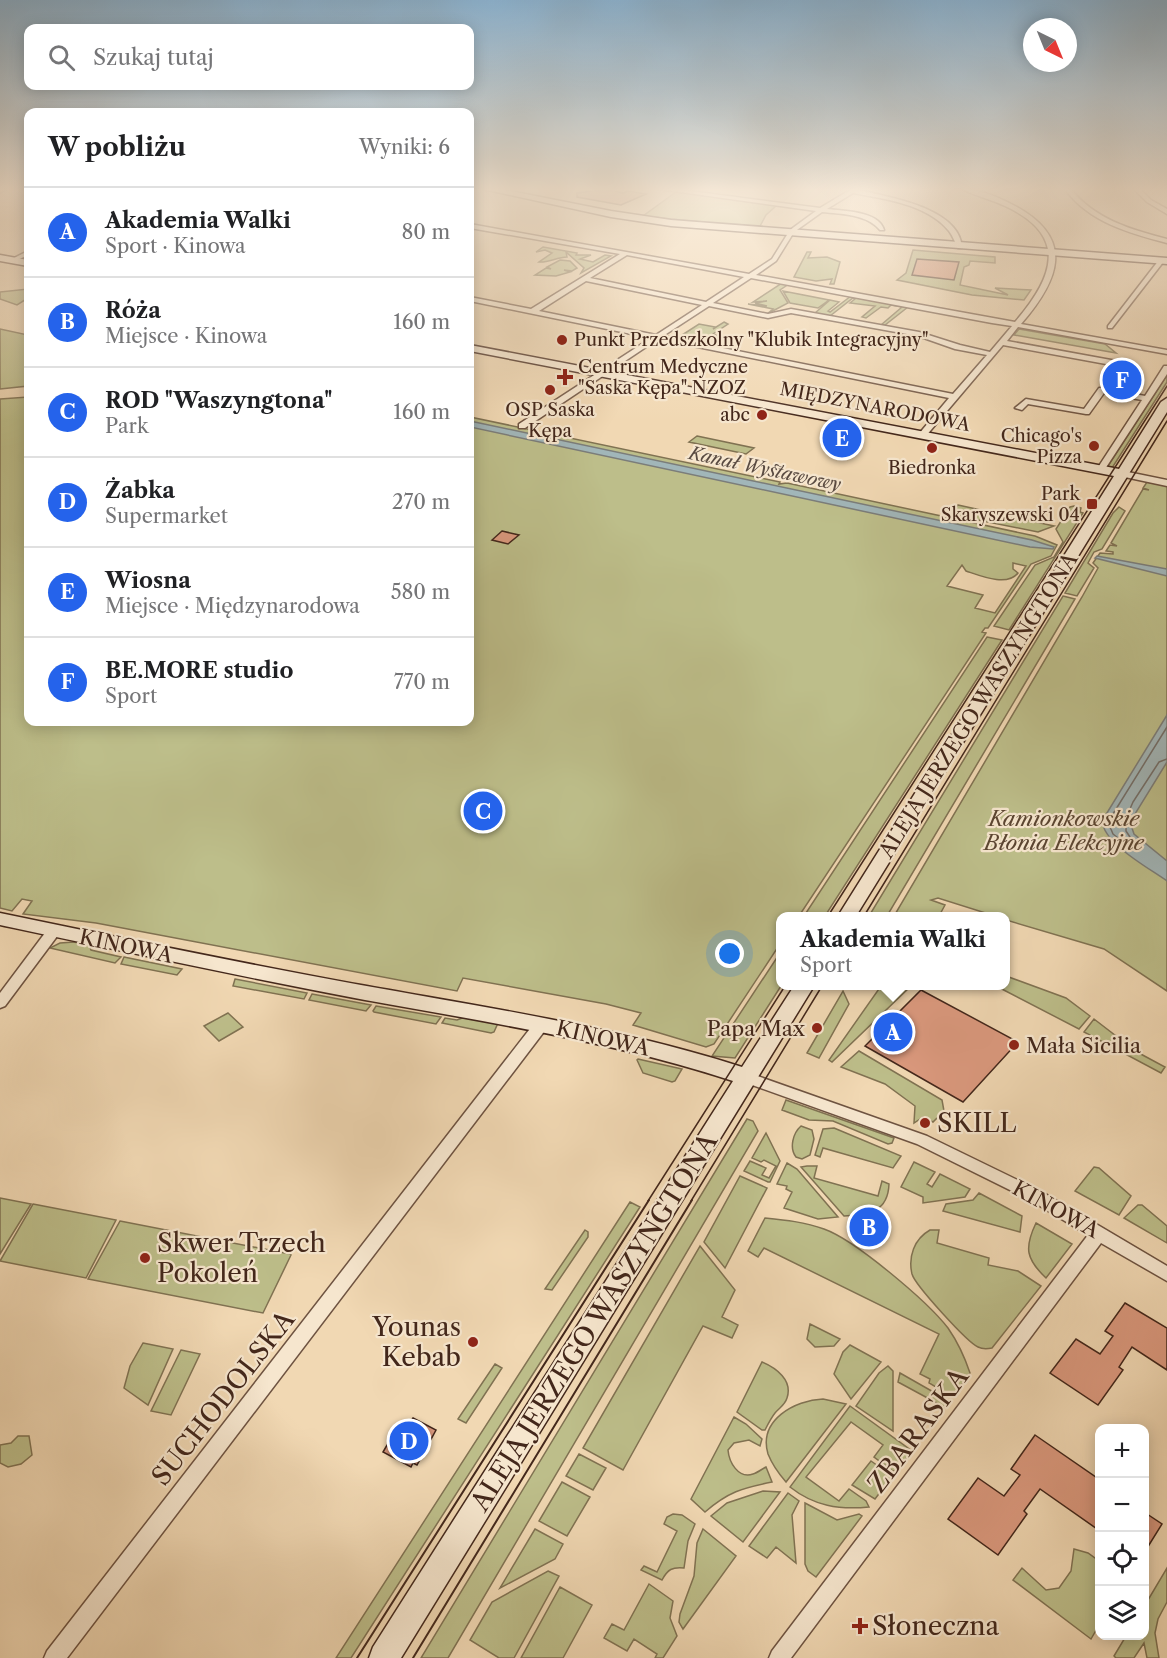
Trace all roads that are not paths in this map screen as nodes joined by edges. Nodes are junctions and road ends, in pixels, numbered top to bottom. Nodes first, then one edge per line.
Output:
1 (604, 266) edge
2 (707, 266) edge
3 (764, 266) edge
4 (1051, 266) edge
5 (1160, 266) edge
6 (753, 274) junction
7 (584, 279) junction
8 (474, 300) edge
9 (708, 304) junction
10 (532, 312) junction
11 (1015, 325) junction
12 (1110, 327) dead end
13 (658, 337) junction
14 (1000, 342) junction
15 (1132, 346) junction
16 (474, 349) edge
17 (1167, 352) edge
18 (991, 354) junction
19 (1123, 359) junction
20 (1167, 369) edge
21 (603, 374) junction
22 (1105, 391) junction
23 (954, 397) junction
24 (1147, 399) junction
25 (1167, 402) edge
26 (1019, 408) dead end
27 (522, 426) dead end
28 (922, 435) junction
29 (1101, 469) junction
30 (1123, 474) junction
31 (1167, 483) edge
32 (849, 912) edge
33 (0, 919) edge
34 (53, 932) junction
35 (801, 990) edge
36 (0, 1003) edge
37 (542, 1025) junction
38 (746, 1077) junction
39 (1099, 1233) junction
40 (1167, 1274) edge
41 (54, 1658) edge
42 (384, 1658) edge
43 (779, 1658) edge

1 - 7 street
2 - 6 street
3 - 6 street
4 - 11 street
5 - 12 street
6 - 9 street
6 - 11 street
7 - 9 street
7 - 10 street
8 - 10 street
9 - 13 street
9 - 18 street
10 - 13 street
11 - 14 street
11 - 15 street
13 - 21 street
13 - 23 street
14 - 18 street
14 - 19 street
15 - 17 street
15 - 19 street
16 - 21 street, MIĘDZYNARODOWA
18 - 23 street
19 - 22 street
20 - 24 street
21 - 27 street
21 - 28 street, MIĘDZYNARODOWA
22 - 24 street
22 - 26 street
23 - 28 street
24 - 29 street
25 - 30 street, ALEJA JERZEGO WASZYNGTONA
28 - 29 street, MIĘDZYNARODOWA
29 - 30 street, MIĘDZYNARODOWA
30 - 31 street, MIĘDZYNARODOWA
30 - 32 street, ALEJA JERZEGO WASZYNGTONA
33 - 34 street, KINOWA
34 - 36 street
34 - 37 street, KINOWA
35 - 38 street, ALEJA JERZEGO WASZYNGTONA
37 - 38 street, KINOWA
37 - 41 street, SUCHODOLSKA
38 - 39 street, KINOWA
38 - 42 street, ALEJA JERZEGO WASZYNGTONA
39 - 40 street, KINOWA
39 - 43 street, ZBARASKA

